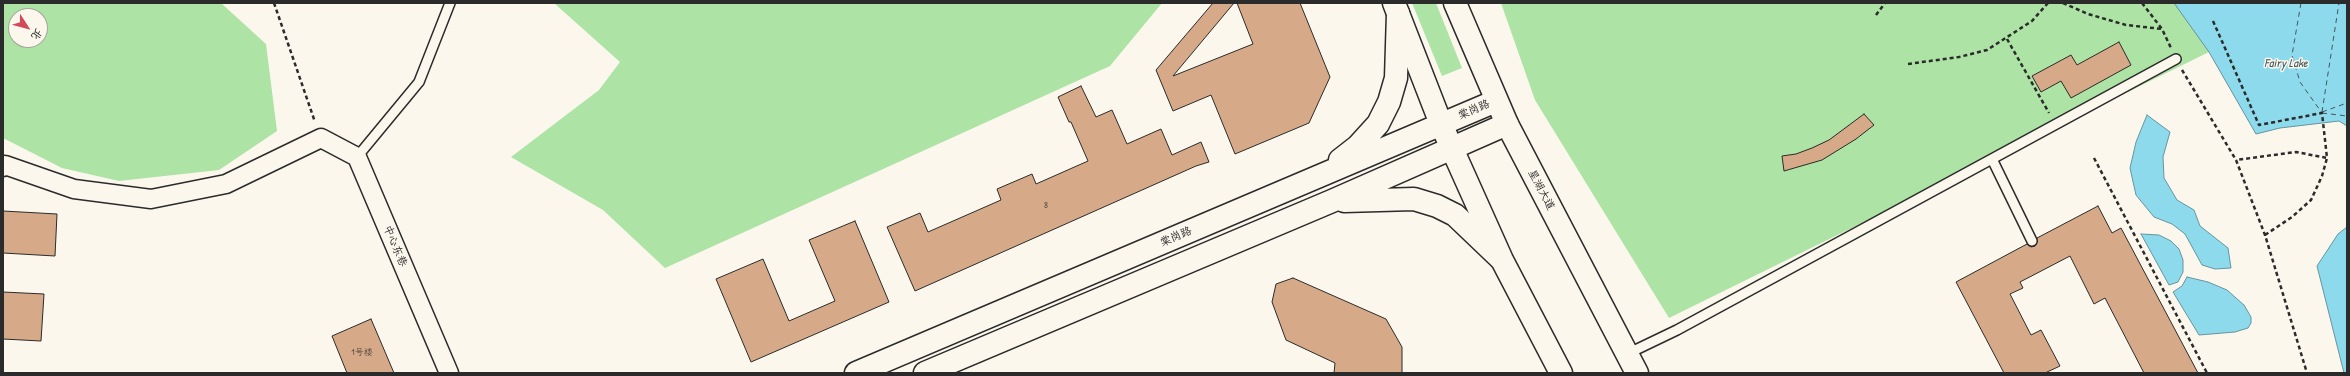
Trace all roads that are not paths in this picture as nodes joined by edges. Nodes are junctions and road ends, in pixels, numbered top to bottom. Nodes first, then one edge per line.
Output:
1 (450, 3) edge
2 (1454, 3) edge
3 (1396, 8) edge
4 (2176, 59) road end
5 (1496, 101) junction
6 (1441, 124) junction
7 (1507, 124) junction
8 (1452, 148) junction
9 (357, 157) junction
10 (1992, 159) junction
11 (3, 167) edge
12 (1321, 175) junction
13 (1332, 201) junction
14 (2032, 241) dead end
15 (1502, 260) junction
16 (1040, 295) junction
17 (1050, 320) junction
18 (1628, 354) junction
19 (449, 373) edge
20 (856, 373) edge
21 (925, 373) edge
22 (1561, 373) edge
23 (1637, 373) edge

1 - 9 lane
2 - 5 main road, 星湖大道
3 - 6 main road
3 - 12 main road
4 - 10 lane
5 - 6 main road, 棠岗路
5 - 7 main road, 星湖大道
6 - 8 main road
6 - 12 main road, 棠岗路
7 - 8 main road
7 - 18 main road, 星湖大道
8 - 13 main road
8 - 15 main road
9 - 11 street
9 - 19 street, 中心东巷
10 - 14 lane
10 - 18 lane
12 - 16 main road, 棠岗路
13 - 15 main road
13 - 17 main road
15 - 22 main road
16 - 17 main road
16 - 20 main road, 棠岗路
17 - 21 main road
18 - 23 main road, 星湖大道

